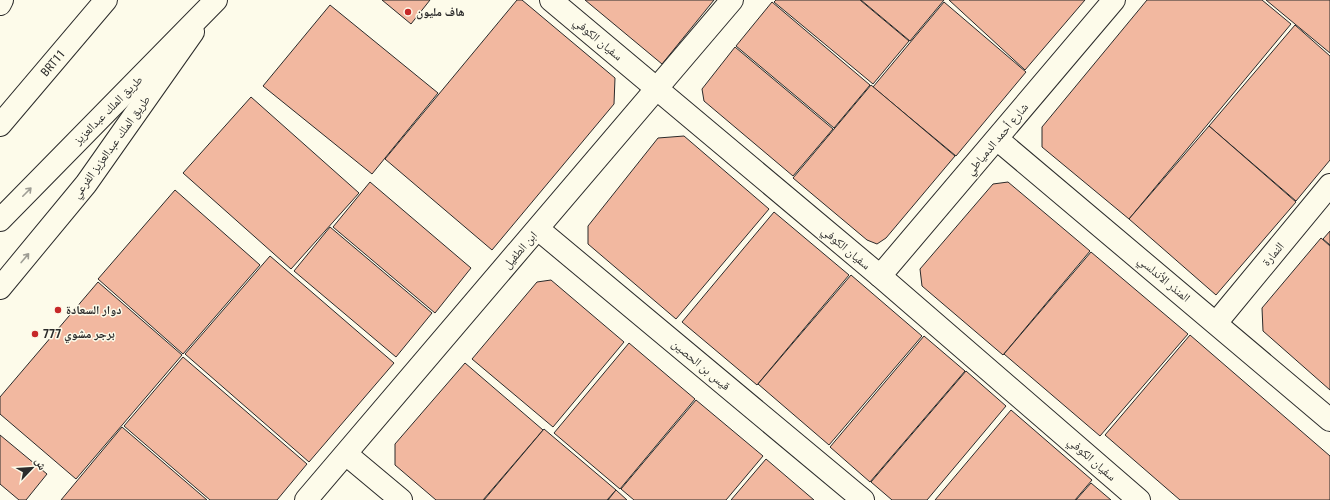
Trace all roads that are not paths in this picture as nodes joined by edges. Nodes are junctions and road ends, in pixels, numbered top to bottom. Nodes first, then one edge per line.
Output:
1 (2, 0) edge
2 (106, 0) edge
3 (216, 0) edge
4 (551, 0) edge
5 (732, 0) edge
6 (1114, 0) edge
7 (0, 4) edge
8 (658, 89) junction
9 (0, 125) edge
10 (997, 139) junction
11 (1330, 185) edge
12 (0, 220) edge
13 (538, 229) junction
14 (880, 276) junction
15 (0, 288) edge
16 (1216, 323) junction
17 (1330, 420) edge
18 (346, 454) junction
19 (306, 500) edge
20 (401, 500) edge
21 (863, 500) edge
22 (1139, 500) edge

1 - 7 street
2 - 9 street, BRT11
12 -> 3 street, طريق الملك عبدالعزيز
15 -> 3 street, طريق الملك عبدالعزيز الفرعي
4 - 8 street, سفيان الكوفي
5 - 8 street, ابن الطفيل
6 - 10 street, شارع أحمد الدمياطي
8 - 13 street, ابن الطفيل
8 - 14 street, سفيان الكوفي
10 - 14 street, شارع أحمد الدمياطي
10 - 16 street, المنذر الأندلسي
11 - 16 street, النمارة
13 - 18 street, ابن الطفيل
13 - 21 street, قيس بن الحصين
14 - 22 street, سفيان الكوفي
16 - 17 street, المنذر الأندلسي
18 - 19 street, ابن الطفيل
18 - 20 street

